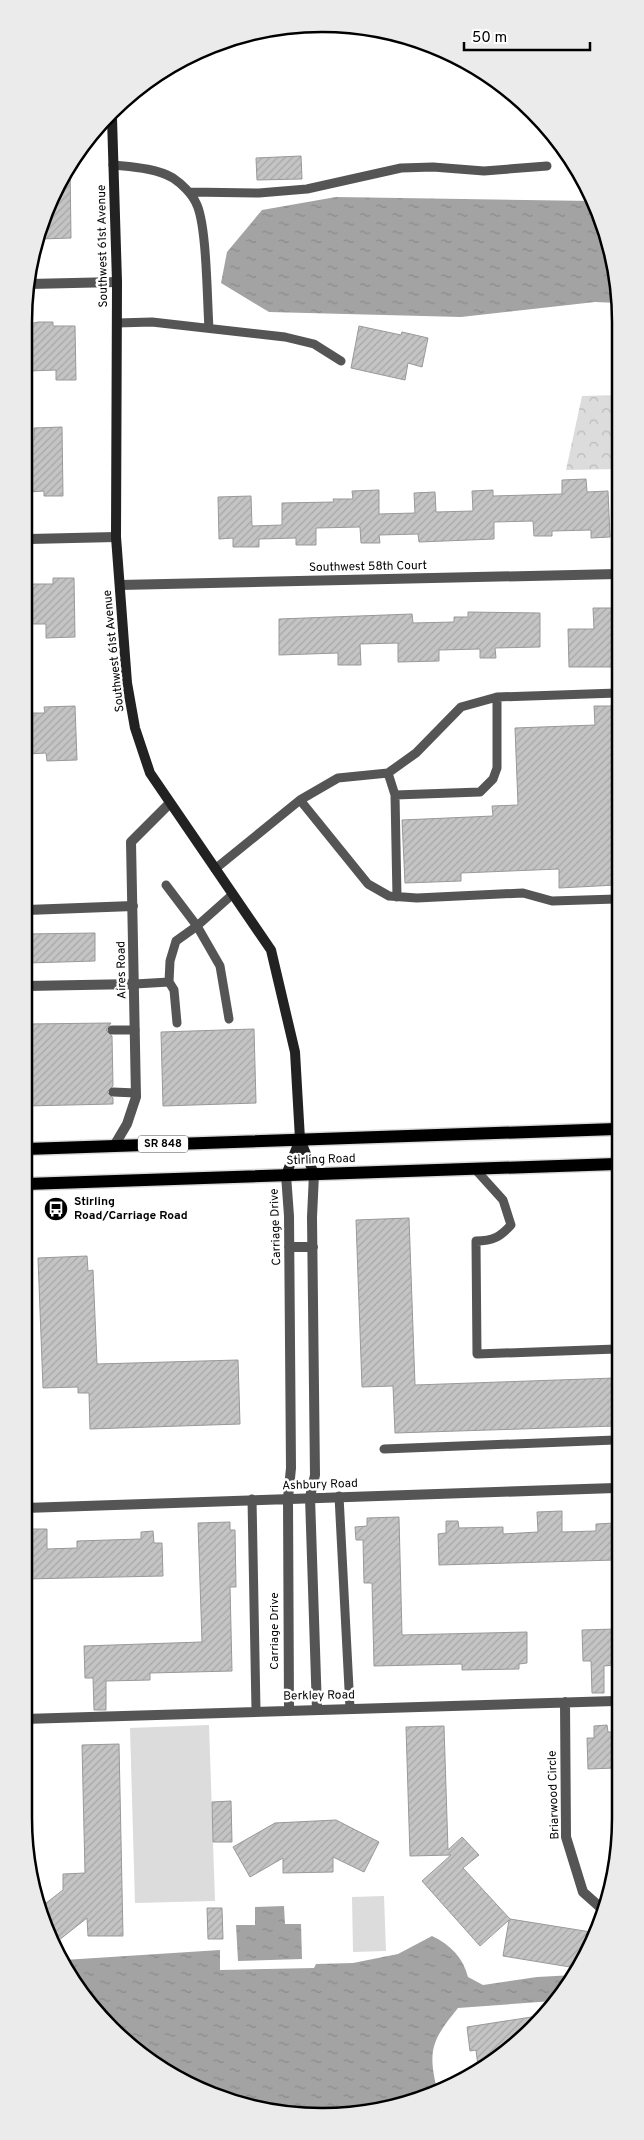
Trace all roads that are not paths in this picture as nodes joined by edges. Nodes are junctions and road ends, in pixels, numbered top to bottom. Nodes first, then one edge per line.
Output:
1 (112, 122) edge
2 (113, 165) junction
3 (547, 166) dead end
4 (189, 192) junction
5 (117, 282) junction
6 (35, 284) edge
7 (117, 323) junction
8 (209, 328) junction
9 (341, 361) dead end
10 (116, 537) junction
11 (32, 539) edge
12 (612, 574) edge
13 (120, 585) junction
14 (612, 693) edge
15 (497, 697) junction
16 (388, 773) junction
17 (395, 795) junction
18 (300, 800) junction
19 (169, 804) junction
20 (215, 869) junction
21 (166, 885) dead end
22 (233, 894) junction
23 (397, 897) junction
24 (612, 899) edge
25 (133, 906) junction
26 (32, 910) edge
27 (197, 926) junction
28 (169, 982) junction
29 (135, 984) junction
30 (32, 986) edge
31 (229, 1019) dead end
32 (177, 1023) dead end
33 (112, 1030) dead end
34 (135, 1030) junction
35 (113, 1092) dead end
36 (136, 1093) junction
37 (612, 1129) edge
38 (300, 1139) junction
39 (114, 1146) junction
40 (32, 1149) edge
41 (612, 1164) edge
42 (475, 1168) junction
43 (314, 1174) junction
44 (286, 1175) junction
45 (32, 1184) edge
46 (289, 1247) junction
47 (313, 1247) junction
48 (612, 1349) edge
49 (612, 1440) edge
50 (384, 1449) dead end
51 (612, 1488) edge
52 (340, 1496) junction
53 (310, 1497) junction
54 (288, 1498) junction
55 (252, 1500) junction
56 (32, 1508) edge
57 (612, 1701) edge
58 (565, 1702) junction
59 (350, 1708) junction
60 (289, 1709) junction
61 (256, 1710) junction
62 (316, 1710) junction
63 (32, 1719) edge
64 (598, 1905) edge

1 - 2 street, Southwest 61st Avenue
2 - 4 lane
2 - 5 street, Southwest 61st Avenue
3 - 4 lane
4 - 8 lane
5 - 6 street
5 - 7 street, Southwest 61st Avenue
7 - 8 lane
7 - 10 street, Southwest 61st Avenue
8 - 9 lane
10 - 11 street
10 - 13 street, Southwest 61st Avenue
12 - 13 street, Southwest 58th Court
13 - 19 street, Southwest 61st Avenue
14 - 15 lane
15 - 16 lane
15 - 17 lane
16 - 17 lane
16 - 18 lane
17 - 23 lane
18 - 20 lane
18 - 23 lane
19 - 20 street, Southwest 61st Avenue
19 - 25 street, Aires Road
20 - 22 street, Southwest 61st Avenue
21 - 27 lane
22 - 27 lane
22 - 38 street, Southwest 61st Avenue
23 - 24 lane
25 - 26 street
25 - 29 street, Aires Road
27 - 28 lane
27 - 31 lane
28 - 29 lane
28 - 32 lane
29 - 30 street
29 - 34 street, Aires Road
33 - 34 lane
34 - 36 street, Aires Road
35 - 36 lane
36 - 39 street, Aires Road
37 - 38 main road, Stirling Road / SR 848
38 - 39 main road, Stirling Road / SR 848
38 - 43 street
38 - 44 street, Carriage Drive
39 - 40 main road, Stirling Road / SR 848
41 - 42 main road, Stirling Road
42 - 43 main road, Stirling Road
42 - 48 lane
43 - 44 main road, Stirling Road
43 - 47 street
44 - 45 main road, Stirling Road
44 - 46 street, Carriage Drive
46 - 47 street
46 - 54 street, Carriage Drive
47 - 53 street
49 - 50 lane
51 - 52 street, Ashbury Road
52 - 53 street, Ashbury Road
52 - 59 lane
53 - 54 street, Ashbury Road
53 - 62 street
54 - 55 street, Ashbury Road
54 - 60 street, Carriage Drive
55 - 56 street, Ashbury Road
55 - 61 lane
57 - 58 street, Berkley Road
58 - 59 street, Berkley Road
58 - 64 street, Briarwood Circle
59 - 62 street, Berkley Road
60 - 61 street, Berkley Road
60 - 62 street, Berkley Road
61 - 63 street, Berkley Road

